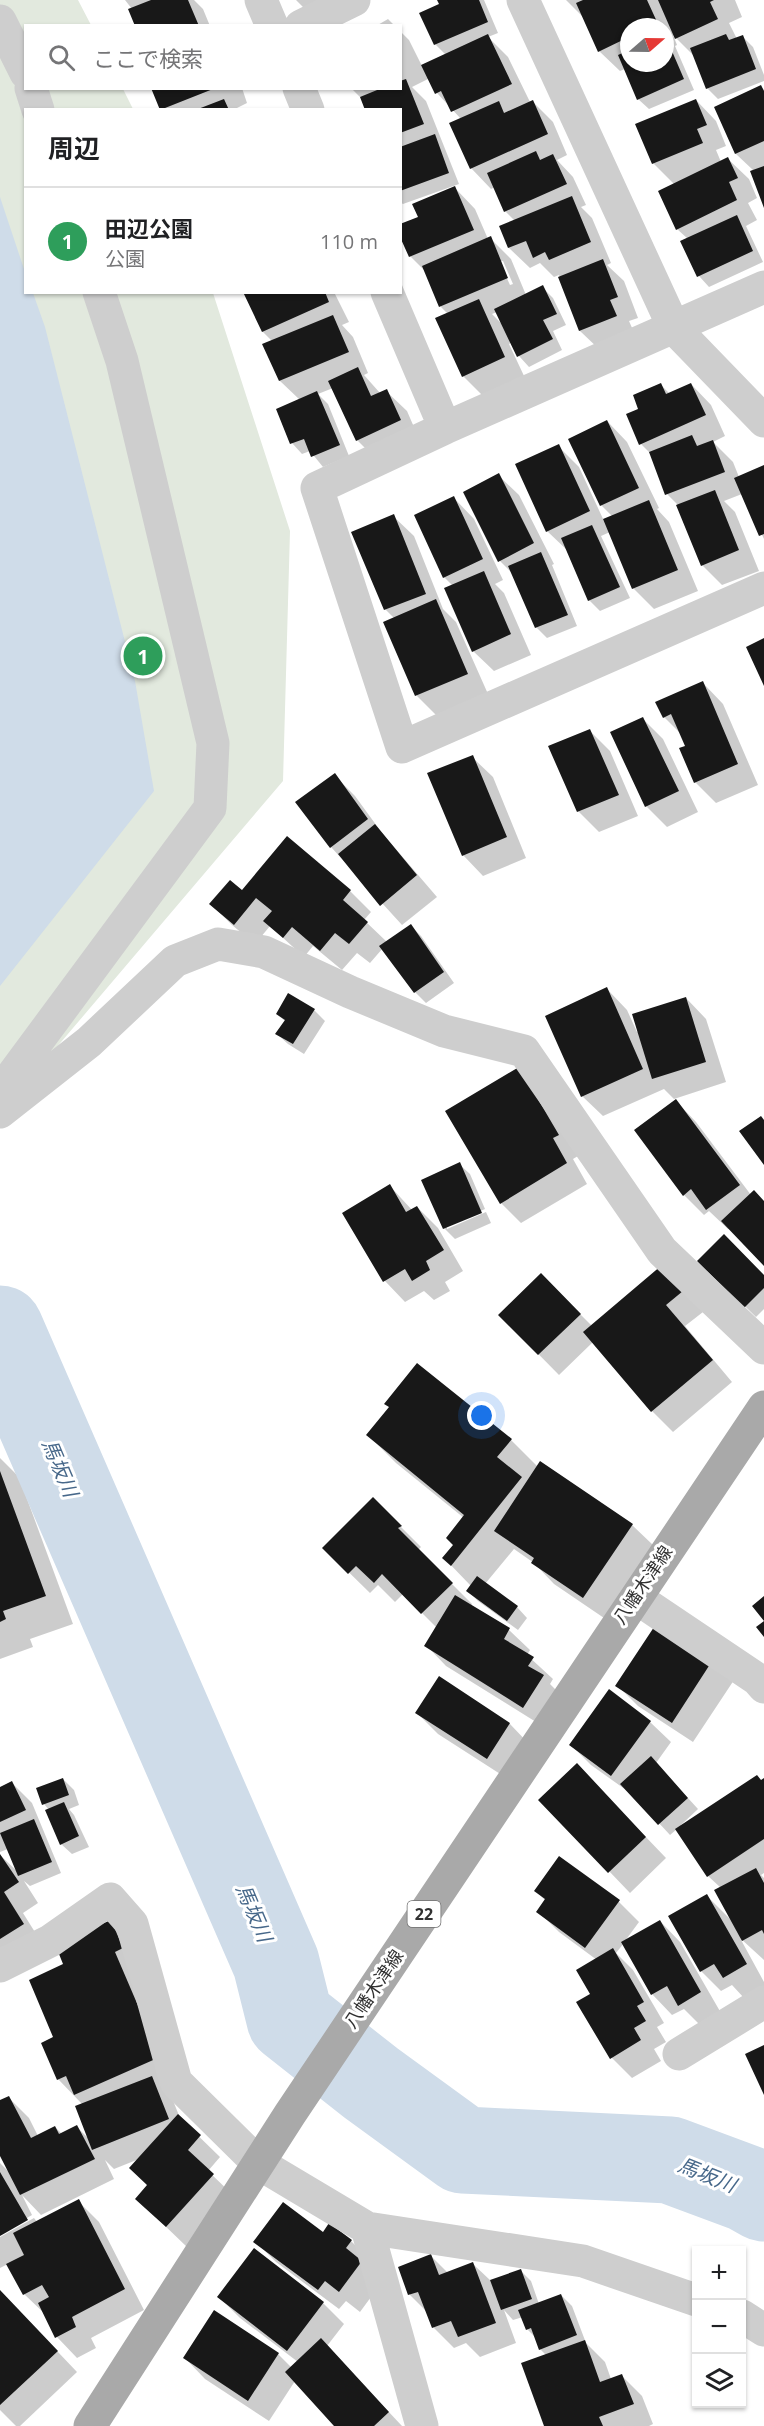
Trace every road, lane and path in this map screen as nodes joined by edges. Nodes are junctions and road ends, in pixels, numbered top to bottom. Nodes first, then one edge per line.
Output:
1 (261, 0) edge
2 (354, 0) edge
3 (523, 0) edge
4 (0, 21) edge
5 (271, 24) edge
6 (305, 24) edge
7 (24, 69) edge
8 (32, 90) edge
9 (301, 90) edge
10 (37, 108) edge
11 (307, 108) edge
12 (764, 287) edge
13 (100, 294) edge
14 (388, 294) edge
15 (674, 328) junction
16 (764, 421) edge
17 (445, 428) junction
18 (764, 588) edge
19 (0, 1092) edge
20 (0, 1112) edge
21 (764, 1348) edge
22 (764, 1407) edge
23 (635, 1597) junction
24 (764, 1687) edge
25 (0, 1966) edge
26 (764, 2002) edge
27 (679, 2054) dead end
28 (258, 2163) junction
29 (367, 2228) junction
30 (692, 2299) edge
31 (746, 2319) edge
32 (764, 2330) edge
33 (90, 2426) edge
34 (422, 2426) edge

1 - 5 street
2 - 6 street
3 - 15 street
4 - 7 street
8 - 10 street
9 - 11 street
12 - 15 street
13 - 19 street
14 - 17 street
15 - 16 street
15 - 17 street
17 - 18 street
20 - 21 street
22 - 23 main road, 八幡木津線 / 22
23 - 24 street
23 - 28 main road, 八幡木津線 / 22
25 - 28 street
26 - 27 street
28 - 29 street
28 - 33 main road, 八幡木津線 / 22
29 - 30 street
29 - 34 street
31 - 32 street

